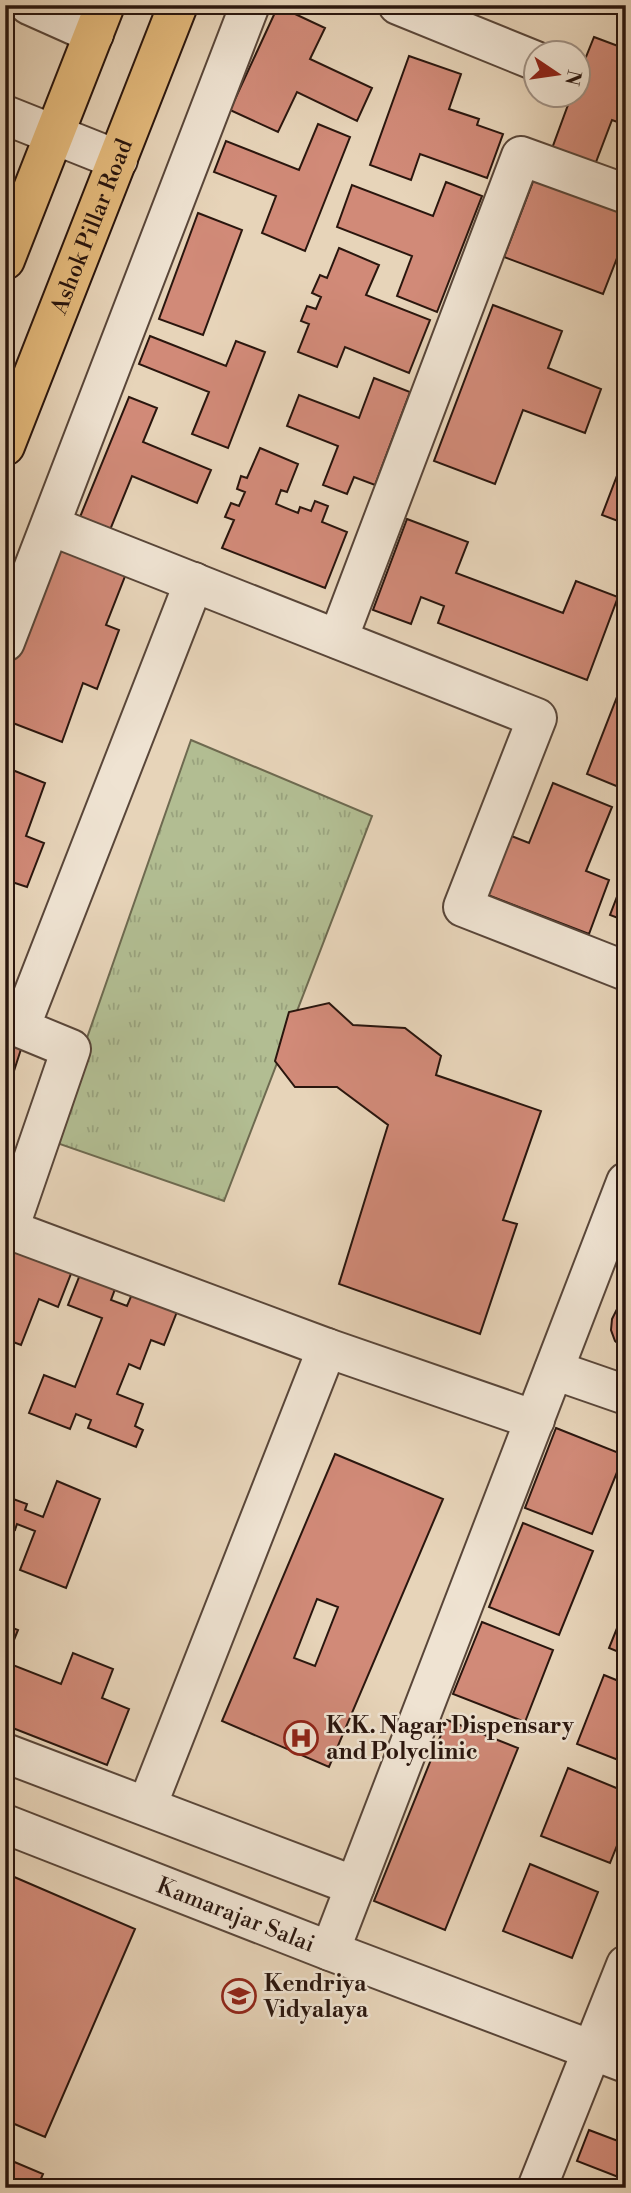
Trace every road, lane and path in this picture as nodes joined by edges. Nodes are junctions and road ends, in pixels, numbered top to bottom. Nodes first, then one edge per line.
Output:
1 (29, 5) edge
2 (178, 5) edge
3 (250, 5) edge
4 (398, 5) edge
5 (100, 19) edge
6 (522, 55) edge
7 (5, 115) edge
8 (55, 134) junction
9 (118, 160) junction
10 (626, 194) edge
11 (5, 260) edge
12 (5, 446) edge
13 (51, 526) junction
14 (194, 582) junction
15 (338, 639) junction
16 (5, 642) edge
17 (626, 971) edge
18 (626, 1182) edge
19 (7, 1229) edge
20 (327, 1348) junction
21 (554, 1370) junction
22 (626, 1395) edge
23 (535, 1420) junction
24 (5, 1753) edge
25 (148, 1806) junction
26 (5, 1824) edge
27 (355, 1886) junction
28 (330, 1951) junction
29 (626, 1965) edge
30 (609, 2057) edge
31 (537, 2188) edge

1 - 5 street
2 - 9 main road, Ashok Pillar Road
3 - 13 street
4 - 6 street
5 - 8 main road
7 - 8 street
8 - 9 street
8 - 11 main road
9 - 12 main road, Ashok Pillar Road
10 - 15 street
13 - 14 street
13 - 16 street
14 - 15 street
14 - 19 street
15 - 17 street
18 - 21 street
19 - 20 street
20 - 23 street
20 - 25 street
21 - 22 street
21 - 23 street
23 - 27 street
24 - 25 street
25 - 27 street
26 - 28 street, Kamarajar Salai
27 - 28 street
28 - 30 street, Kamarajar Salai
29 - 30 street
30 - 31 street

